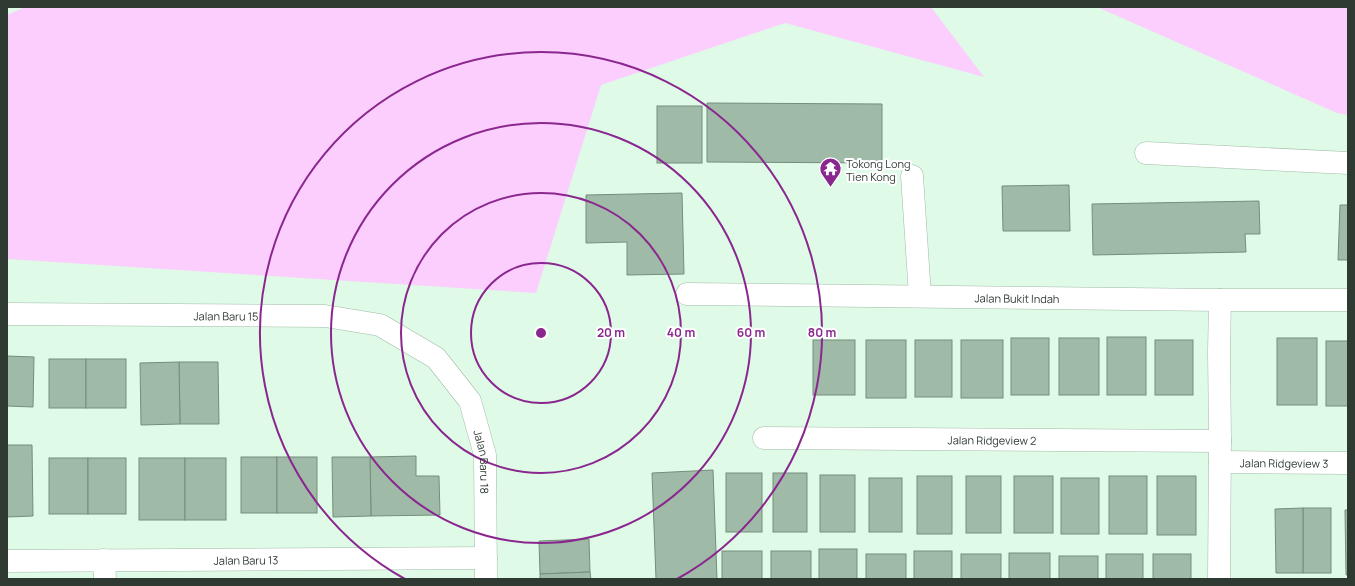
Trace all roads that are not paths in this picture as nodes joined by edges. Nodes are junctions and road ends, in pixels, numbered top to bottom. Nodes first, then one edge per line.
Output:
1 (1146, 153) dead end
2 (1348, 163) edge
3 (912, 176) dead end
4 (687, 294) dead end
5 (920, 296) junction
6 (1220, 300) junction
7 (1348, 300) edge
8 (7, 314) edge
9 (436, 358) joint
10 (764, 438) dead end
11 (1220, 451) junction
12 (1348, 463) edge
13 (7, 561) edge
14 (486, 569) edge
15 (104, 570) edge
16 (1219, 579) edge

1 - 2 street
3 - 5 street
4 - 5 street, Jalan Bukit Indah
5 - 6 street, Jalan Bukit Indah
6 - 7 street, Jalan Bukit Indah
6 - 11 street
8 - 9 street, Jalan Baru 15
9 - 14 street, Jalan Baru 18
10 - 11 street, Jalan Ridgeview 2
11 - 12 street, Jalan Ridgeview 3
11 - 16 street
13 - 15 street, Jalan Baru 13
14 - 15 street, Jalan Baru 13

